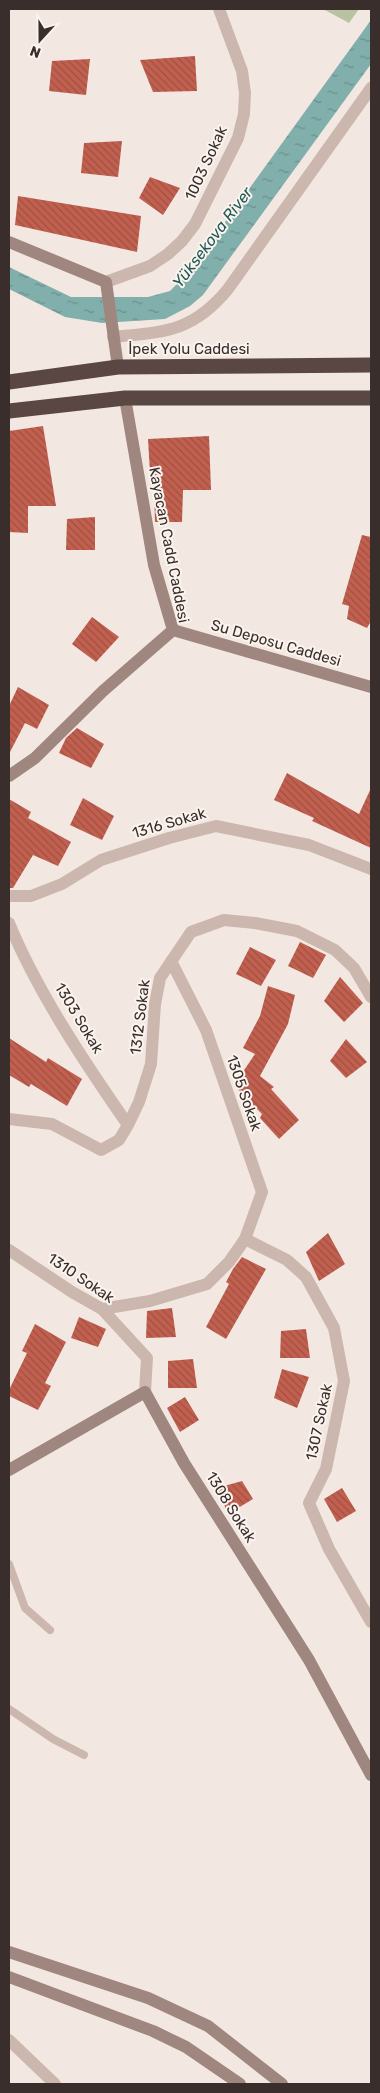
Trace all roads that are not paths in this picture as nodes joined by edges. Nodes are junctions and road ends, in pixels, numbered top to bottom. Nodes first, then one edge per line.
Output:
1 (219, 9) edge
2 (371, 88) edge
3 (9, 242) edge
4 (107, 288) junction
5 (113, 332) junction
6 (371, 365) edge
7 (118, 367) junction
8 (9, 382) edge
9 (125, 398) junction
10 (371, 398) edge
11 (9, 411) edge
12 (172, 630) junction
13 (371, 687) edge
14 (9, 776) edge
15 (371, 869) edge
16 (9, 896) edge
17 (9, 923) edge
18 (171, 961) junction
19 (371, 997) edge
20 (9, 1119) edge
21 (128, 1125) junction
22 (245, 1239) junction
23 (9, 1250) edge
24 (102, 1309) junction
25 (145, 1392) junction
26 (9, 1470) edge
27 (9, 1564) edge
28 (371, 1622) edge
29 (50, 1630) dead end
30 (9, 1709) edge
31 (84, 1755) dead end
32 (371, 1775) edge
33 (9, 1952) edge
34 (9, 1977) edge
35 (9, 2040) edge
36 (55, 2084) edge
37 (240, 2084) edge
38 (282, 2084) edge

1 - 4 street, 1003 Sokak
2 - 5 street
3 - 4 street
4 - 5 street
5 - 7 street
6 - 7 highway, İpek Yolu Caddesi
7 - 8 highway, İpek Yolu Caddesi
9 - 10 highway
9 - 11 highway
9 - 12 street, Kayacan Cadd Caddesi
12 - 13 street, Su Deposu Caddesi
12 - 14 street, Kayacan Cadd Caddesi
15 - 16 street, 1316 Sokak
17 - 21 street, 1303 Sokak
18 - 19 street, 1312 Sokak
18 - 21 street, 1312 Sokak
18 - 22 street, 1305 Sokak
20 - 21 street, 1312 Sokak
22 - 24 street
22 - 28 street, 1307 Sokak
23 - 24 street, 1310 Sokak
24 - 25 street, 1310 Sokak
25 - 26 street
25 - 32 street, 1308 Sokak
27 - 29 lane
30 - 31 lane
33 - 38 street
34 - 37 street
35 - 36 street

